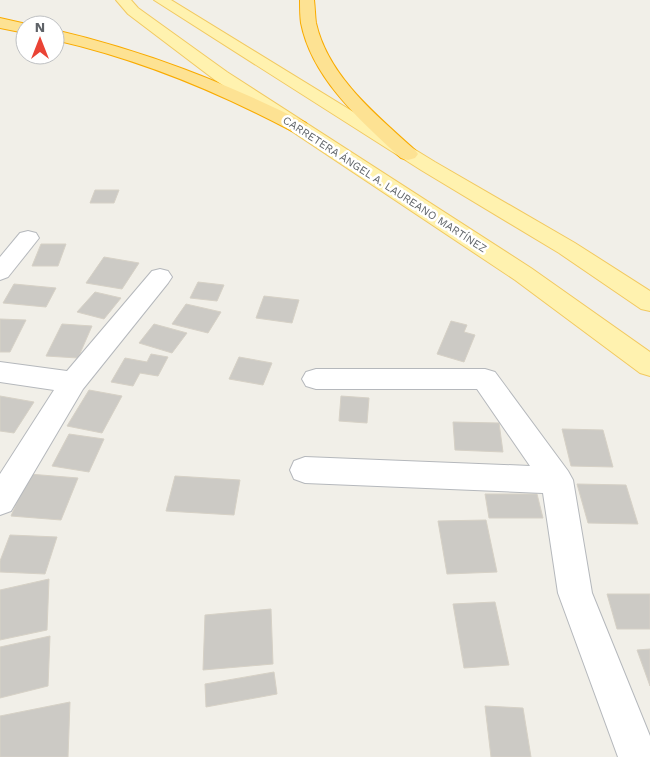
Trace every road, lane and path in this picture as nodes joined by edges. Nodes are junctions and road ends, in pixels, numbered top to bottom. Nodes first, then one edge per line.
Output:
1 (123, 0) edge
2 (161, 0) edge
3 (307, 0) edge
4 (0, 23) edge
5 (15, 26) edge
6 (65, 37) edge
7 (299, 127) junction
8 (408, 154) junction
9 (28, 238) dead end
10 (0, 272) edge
11 (160, 276) dead end
12 (650, 303) edge
13 (650, 366) edge
14 (0, 372) edge
15 (316, 379) dead end
16 (73, 382) junction
17 (305, 470) dead end
18 (557, 480) junction
19 (0, 501) edge
20 (638, 757) edge

1 - 7 main road, CARRETERA ÁNGEL A. LAUREANO MARTÍNEZ
2 - 8 main road
3 - 8 highway
4 - 5 highway
6 - 7 highway
7 - 13 main road, CARRETERA ÁNGEL A. LAUREANO MARTÍNEZ
8 - 12 main road
9 - 10 street
11 - 16 street
14 - 16 street
15 - 18 street
16 - 19 street
17 - 18 street
18 - 20 street

